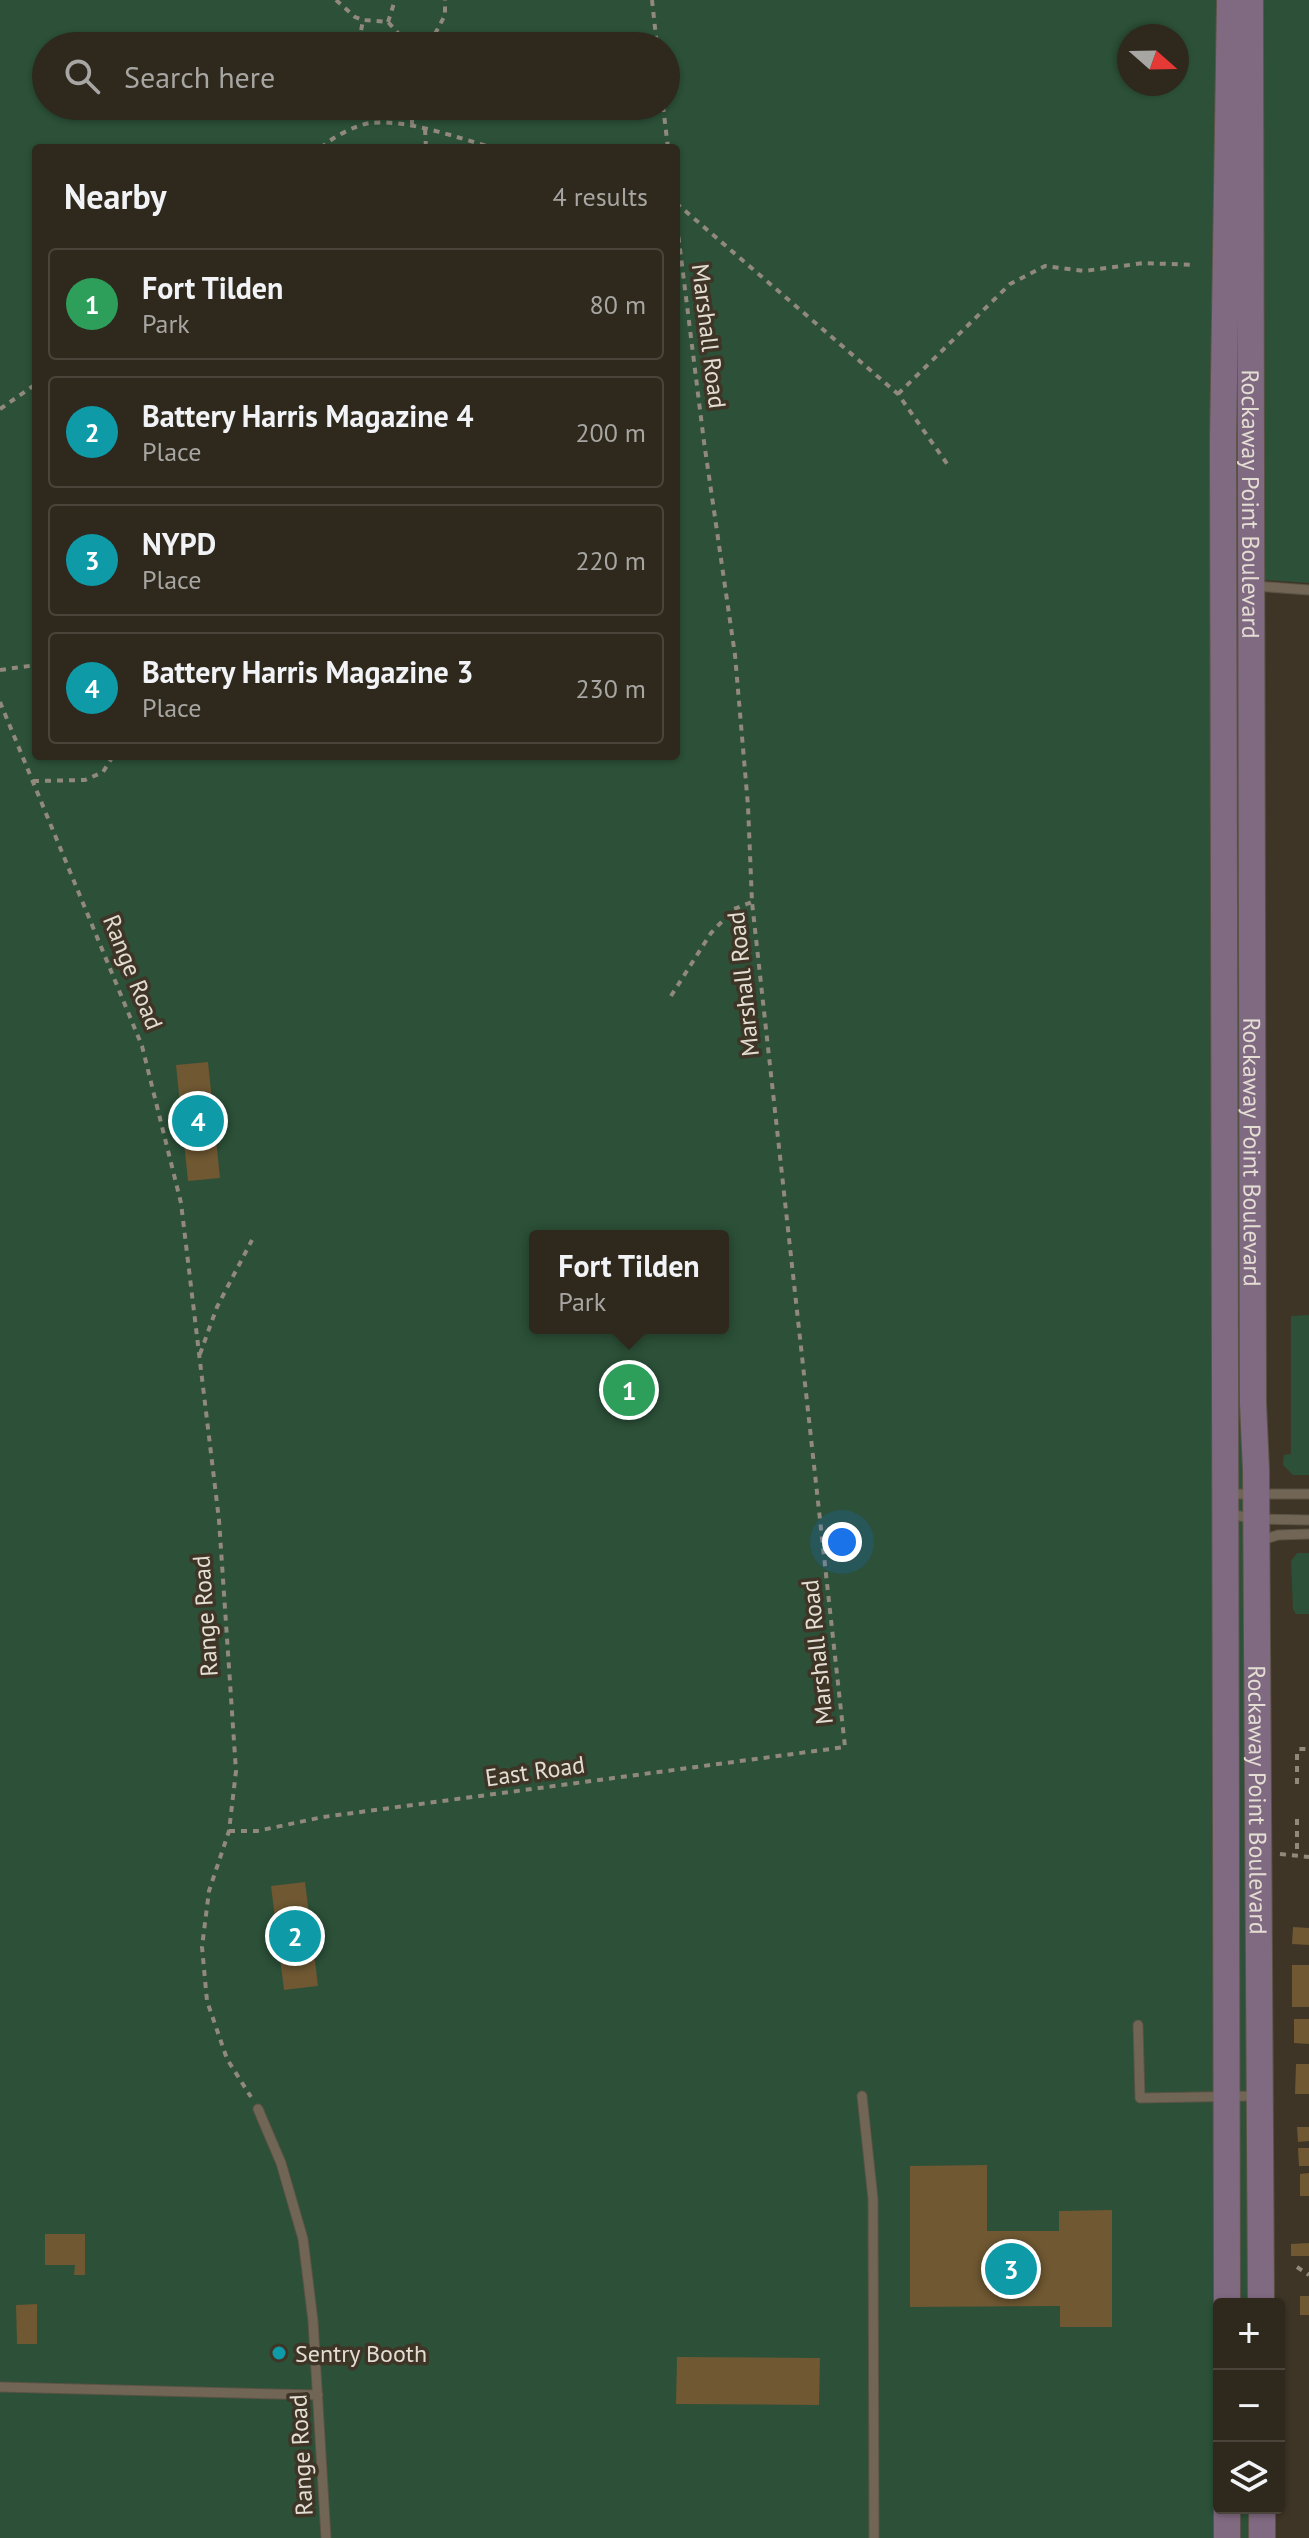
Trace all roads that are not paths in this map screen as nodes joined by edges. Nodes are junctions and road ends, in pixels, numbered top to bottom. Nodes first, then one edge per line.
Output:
1 (1230, 0) edge
2 (1250, 0) edge
3 (1252, 586) junction
4 (1309, 590) edge
5 (1224, 633) junction
6 (1251, 634) junction
7 (1309, 1494) edge
8 (1225, 1504) junction
9 (1255, 1519) junction
10 (1309, 1520) edge
11 (1309, 1534) edge
12 (1226, 1688) junction
13 (1256, 1689) junction
14 (1226, 1794) junction
15 (1257, 1794) junction
16 (1138, 2025) dead end
17 (862, 2096) dead end
18 (1226, 2096) junction
19 (1261, 2096) junction
20 (258, 2109) road end
21 (1244, 2210) junction
22 (1228, 2298) edge
23 (1260, 2298) edge
24 (0, 2387) edge
25 (318, 2395) junction
26 (1227, 2514) edge
27 (1262, 2514) edge
28 (326, 2538) edge
29 (874, 2538) edge
30 (1227, 2538) edge
31 (1262, 2538) edge

1 - 5 street, Rockaway Point Boulevard
2 - 3 street, Rockaway Point Boulevard
3 - 4 lane
3 - 6 street, Rockaway Point Boulevard
5 - 6 lane
5 - 8 street, Rockaway Point Boulevard
6 - 9 street, Rockaway Point Boulevard
7 - 9 lane
8 - 9 lane
8 - 9 lane
8 - 12 street, Rockaway Point Boulevard
9 - 10 lane
9 - 11 lane
9 - 13 street, Rockaway Point Boulevard
12 - 13 street
12 - 14 street, Rockaway Point Boulevard
13 - 15 street, Rockaway Point Boulevard
14 - 15 lane
14 - 18 street, Rockaway Point Boulevard
15 - 19 street, Rockaway Point Boulevard
16 - 18 lane
17 - 29 lane
18 - 19 lane
18 - 21 street, Rockaway Point Boulevard
19 - 21 street, Rockaway Point Boulevard
20 - 25 lane, Range Road
21 - 22 street, Rockaway Point Boulevard
21 - 23 street, Rockaway Point Boulevard
24 - 25 lane
25 - 28 lane, Range Road
26 - 30 street
27 - 31 street

